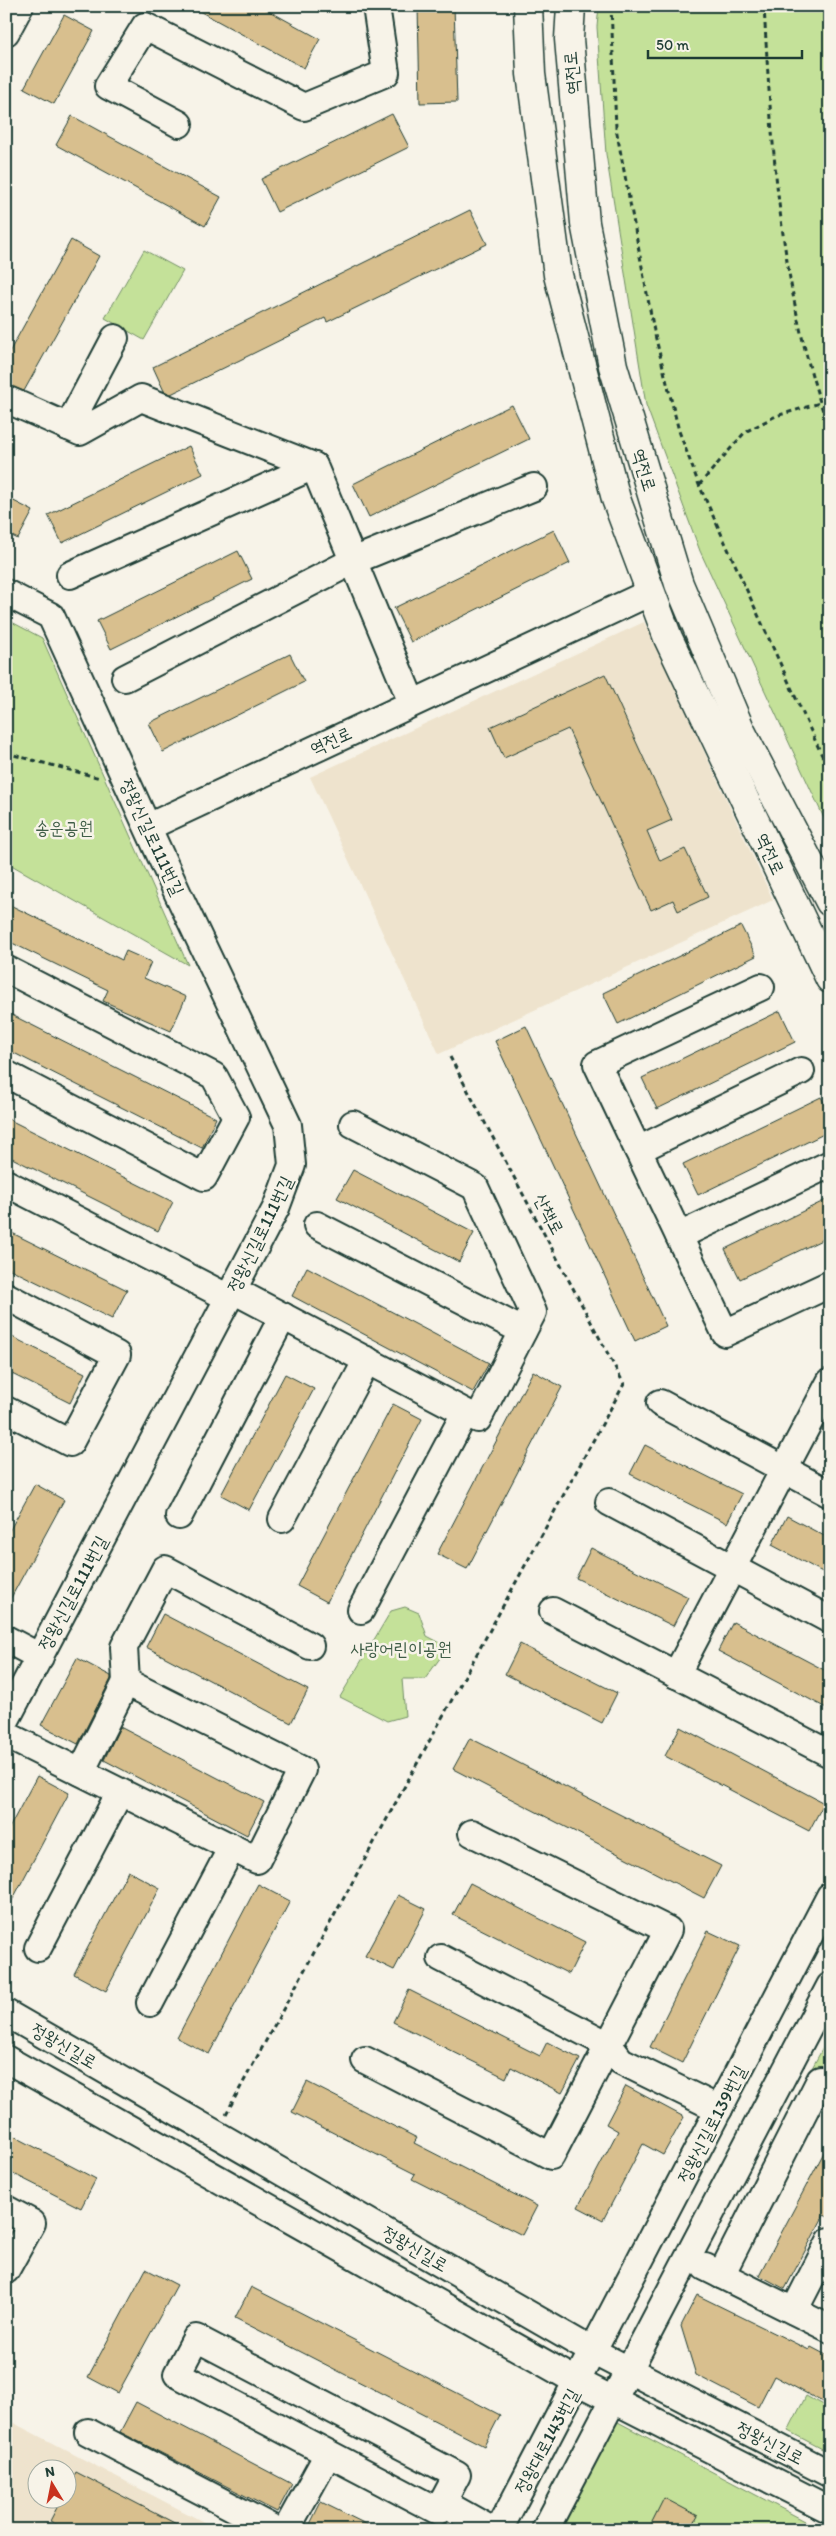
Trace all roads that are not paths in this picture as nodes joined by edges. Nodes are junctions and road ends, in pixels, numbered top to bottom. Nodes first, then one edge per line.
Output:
1 (20, 6) edge
2 (376, 6) edge
3 (528, 6) edge
4 (570, 6) edge
5 (6, 32) edge
6 (179, 124) dead end
7 (115, 338) dead end
8 (8, 400) dead end
9 (68, 427) junction
10 (314, 466) junction
11 (534, 487) dead end
12 (353, 560) junction
13 (70, 575) dead end
14 (651, 592) junction
15 (6, 593) edge
16 (125, 678) dead end
17 (412, 703) junction
18 (148, 827) junction
19 (830, 902) edge
20 (6, 969) edge
21 (830, 979) edge
22 (761, 987) dead end
23 (801, 1071) dead end
24 (6, 1074) edge
25 (353, 1124) dead end
26 (638, 1150) junction
27 (830, 1164) edge
28 (6, 1183) edge
29 (317, 1225) dead end
30 (679, 1236) junction
31 (830, 1284) edge
32 (231, 1294) junction
33 (6, 1296) edge
34 (283, 1316) junction
35 (523, 1331) junction
36 (367, 1360) junction
37 (830, 1382) edge
38 (660, 1403) dead end
39 (6, 1410) edge
40 (465, 1412) junction
41 (784, 1469) junction
42 (830, 1494) edge
43 (609, 1502) dead end
44 (179, 1516) dead end
45 (282, 1519) dead end
46 (732, 1568) junction
47 (361, 1610) dead end
48 (552, 1610) dead end
49 (830, 1620) edge
50 (6, 1639) edge
51 (310, 1646) dead end
52 (40, 1657) junction
53 (676, 1674) junction
54 (126, 1682) junction
55 (6, 1720) edge
56 (6, 1736) edge
57 (830, 1754) edge
58 (81, 1772) junction
59 (120, 1792) junction
60 (472, 1833) dead end
61 (232, 1847) junction
62 (830, 1896) edge
63 (38, 1948) dead end
64 (441, 1958) dead end
65 (830, 1986) edge
66 (150, 2003) dead end
67 (6, 2013) edge
68 (609, 2045) junction
69 (6, 2059) edge
70 (365, 2060) dead end
71 (830, 2085) edge
72 (719, 2109) junction
73 (6, 2209) edge
74 (830, 2241) edge
75 (687, 2258) junction
76 (6, 2270) edge
77 (721, 2275) junction
78 (794, 2311) junction
79 (830, 2329) edge
80 (594, 2352) junction
81 (629, 2370) junction
82 (578, 2382) junction
83 (613, 2400) junction
84 (88, 2432) dead end
85 (328, 2454) junction
86 (830, 2474) edge
87 (442, 2502) junction
88 (830, 2510) edge
89 (276, 2530) edge
90 (286, 2530) edge
91 (492, 2530) edge
92 (499, 2530) edge
93 (545, 2530) edge

1 - 5 street
2 - 6 street
3 - 14 main road, 역전로
4 - 19 main road, 역전로
7 - 9 street
8 - 9 street
9 - 10 street
10 - 12 street
10 - 13 street
11 - 12 street
12 - 16 street
12 - 17 street
14 - 17 street, 역전로
14 - 21 main road, 역전로
15 - 18 street, 정왕신길로111번길
17 - 18 street, 역전로
18 - 32 street, 정왕신길로111번길
20 - 24 street
22 - 26 street
23 - 26 street
25 - 35 street
26 - 30 street
27 - 30 street
28 - 32 street
29 - 35 street
30 - 31 street
32 - 34 street
32 - 52 street, 정왕신길로111번길
33 - 39 street
34 - 36 street
34 - 44 street
35 - 40 street
36 - 40 street
36 - 45 street
37 - 41 street
38 - 41 street
40 - 47 street
41 - 42 street
41 - 46 street
43 - 46 street
46 - 49 street
46 - 53 street
48 - 53 street
50 - 52 street
51 - 54 street
52 - 55 street, 정왕신길로111번길
53 - 57 street
54 - 58 street
54 - 61 street
56 - 58 street
58 - 59 street
59 - 61 street
59 - 63 street
60 - 68 street
61 - 66 street
62 - 72 street, 정왕신길로139번길
64 - 68 street
65 - 75 street
67 - 80 street, 정왕신길로
68 - 70 street
68 - 72 street
69 - 82 street, 정왕신길로
71 - 77 street
72 - 80 street, 정왕신길로139번길
73 - 76 street
74 - 78 street
75 - 77 street
75 - 81 street
77 - 78 street
78 - 79 street
80 - 81 street, 정왕신길로
80 - 82 street, 정왕대로143번길
81 - 83 street
81 - 86 street, 정왕신길로
82 - 83 street, 정왕신길로
82 - 92 street, 정왕대로143번길
83 - 88 street, 정왕신길로
83 - 93 street
84 - 89 street
85 - 87 street
85 - 87 street
85 - 90 street
87 - 91 street

